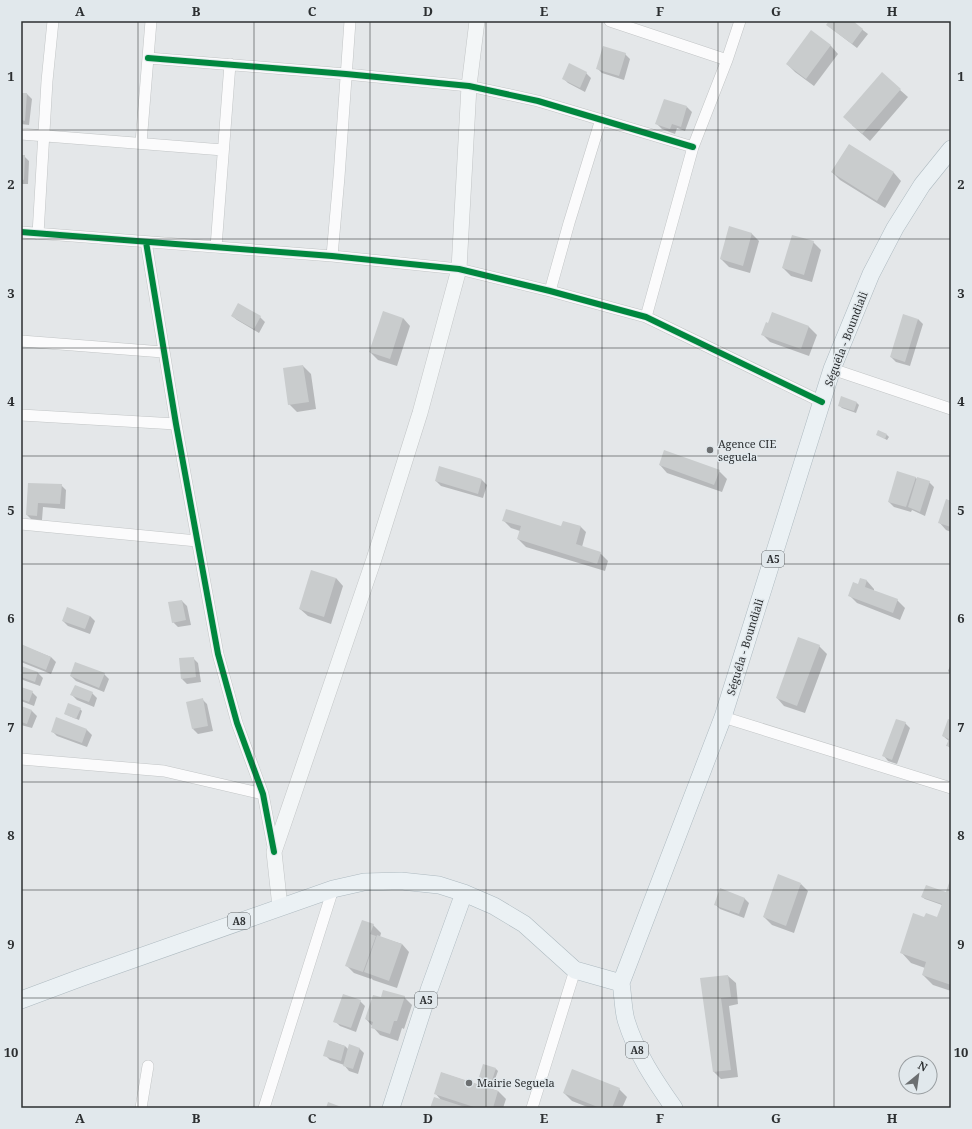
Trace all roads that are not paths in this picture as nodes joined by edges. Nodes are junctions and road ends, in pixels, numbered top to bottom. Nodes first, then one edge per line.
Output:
1 (52, 21) edge
2 (151, 21) edge
3 (350, 21) edge
4 (477, 21) edge
5 (610, 21) edge
6 (740, 21) edge
7 (148, 58) junction
8 (727, 60) junction
9 (230, 64) junction
10 (346, 74) junction
11 (469, 86) junction
12 (601, 119) junction
13 (21, 134) edge
14 (45, 136) junction
15 (141, 143) junction
16 (693, 147) junction
17 (951, 149) edge
18 (223, 150) junction
19 (21, 232) edge
20 (38, 234) junction
21 (146, 242) junction
22 (216, 247) junction
23 (332, 256) junction
24 (459, 269) junction
25 (550, 291) junction
26 (646, 317) junction
27 (21, 341) edge
28 (164, 352) junction
29 (832, 369) junction
30 (822, 402) junction
31 (951, 410) edge
32 (21, 415) edge
33 (176, 424) junction
34 (21, 524) edge
35 (197, 541) junction
36 (723, 717) junction
37 (21, 759) edge
38 (951, 788) edge
39 (262, 794) junction
40 (274, 852) junction
41 (333, 889) junction
42 (464, 893) junction
43 (280, 907) junction
44 (575, 970) junction
45 (621, 983) junction
46 (21, 1000) edge
47 (148, 1066) dead end
48 (142, 1108) edge
49 (264, 1108) edge
50 (391, 1108) edge
51 (532, 1108) edge
52 (674, 1108) edge

1 - 14 street
2 - 7 street
3 - 10 street
4 - 11 main road
5 - 8 street
6 - 8 street
7 - 9 street
7 - 15 street
8 - 16 street
9 - 10 street
9 - 18 street
10 - 11 street
10 - 23 street
11 - 12 street
11 - 24 main road
12 - 16 street
12 - 25 street
13 - 14 street
14 - 15 street
14 - 20 street
15 - 18 street
16 - 26 street
17 - 29 main road, Séguéla - Boundiali / A5
18 - 22 street
19 - 20 street
20 - 21 street
21 - 22 street
21 - 28 street
22 - 23 street
23 - 24 street
24 - 25 street
24 - 40 main road
25 - 26 street
26 - 30 street
27 - 28 street
28 - 33 street
29 - 30 main road, Séguéla - Boundiali / A5
29 - 31 street
30 - 36 main road, Séguéla - Boundiali / A5
32 - 33 street
33 - 35 street
34 - 35 street
35 - 39 street
36 - 38 street
36 - 45 main road, Séguéla - Boundiali / A5
37 - 39 street
39 - 40 street
40 - 43 main road
41 - 42 main road, A8
41 - 43 main road, A8
41 - 49 street
42 - 44 main road
42 - 50 main road, A5
43 - 46 main road, A8
44 - 45 main road
44 - 51 street
45 - 52 main road, A8
47 - 48 street

